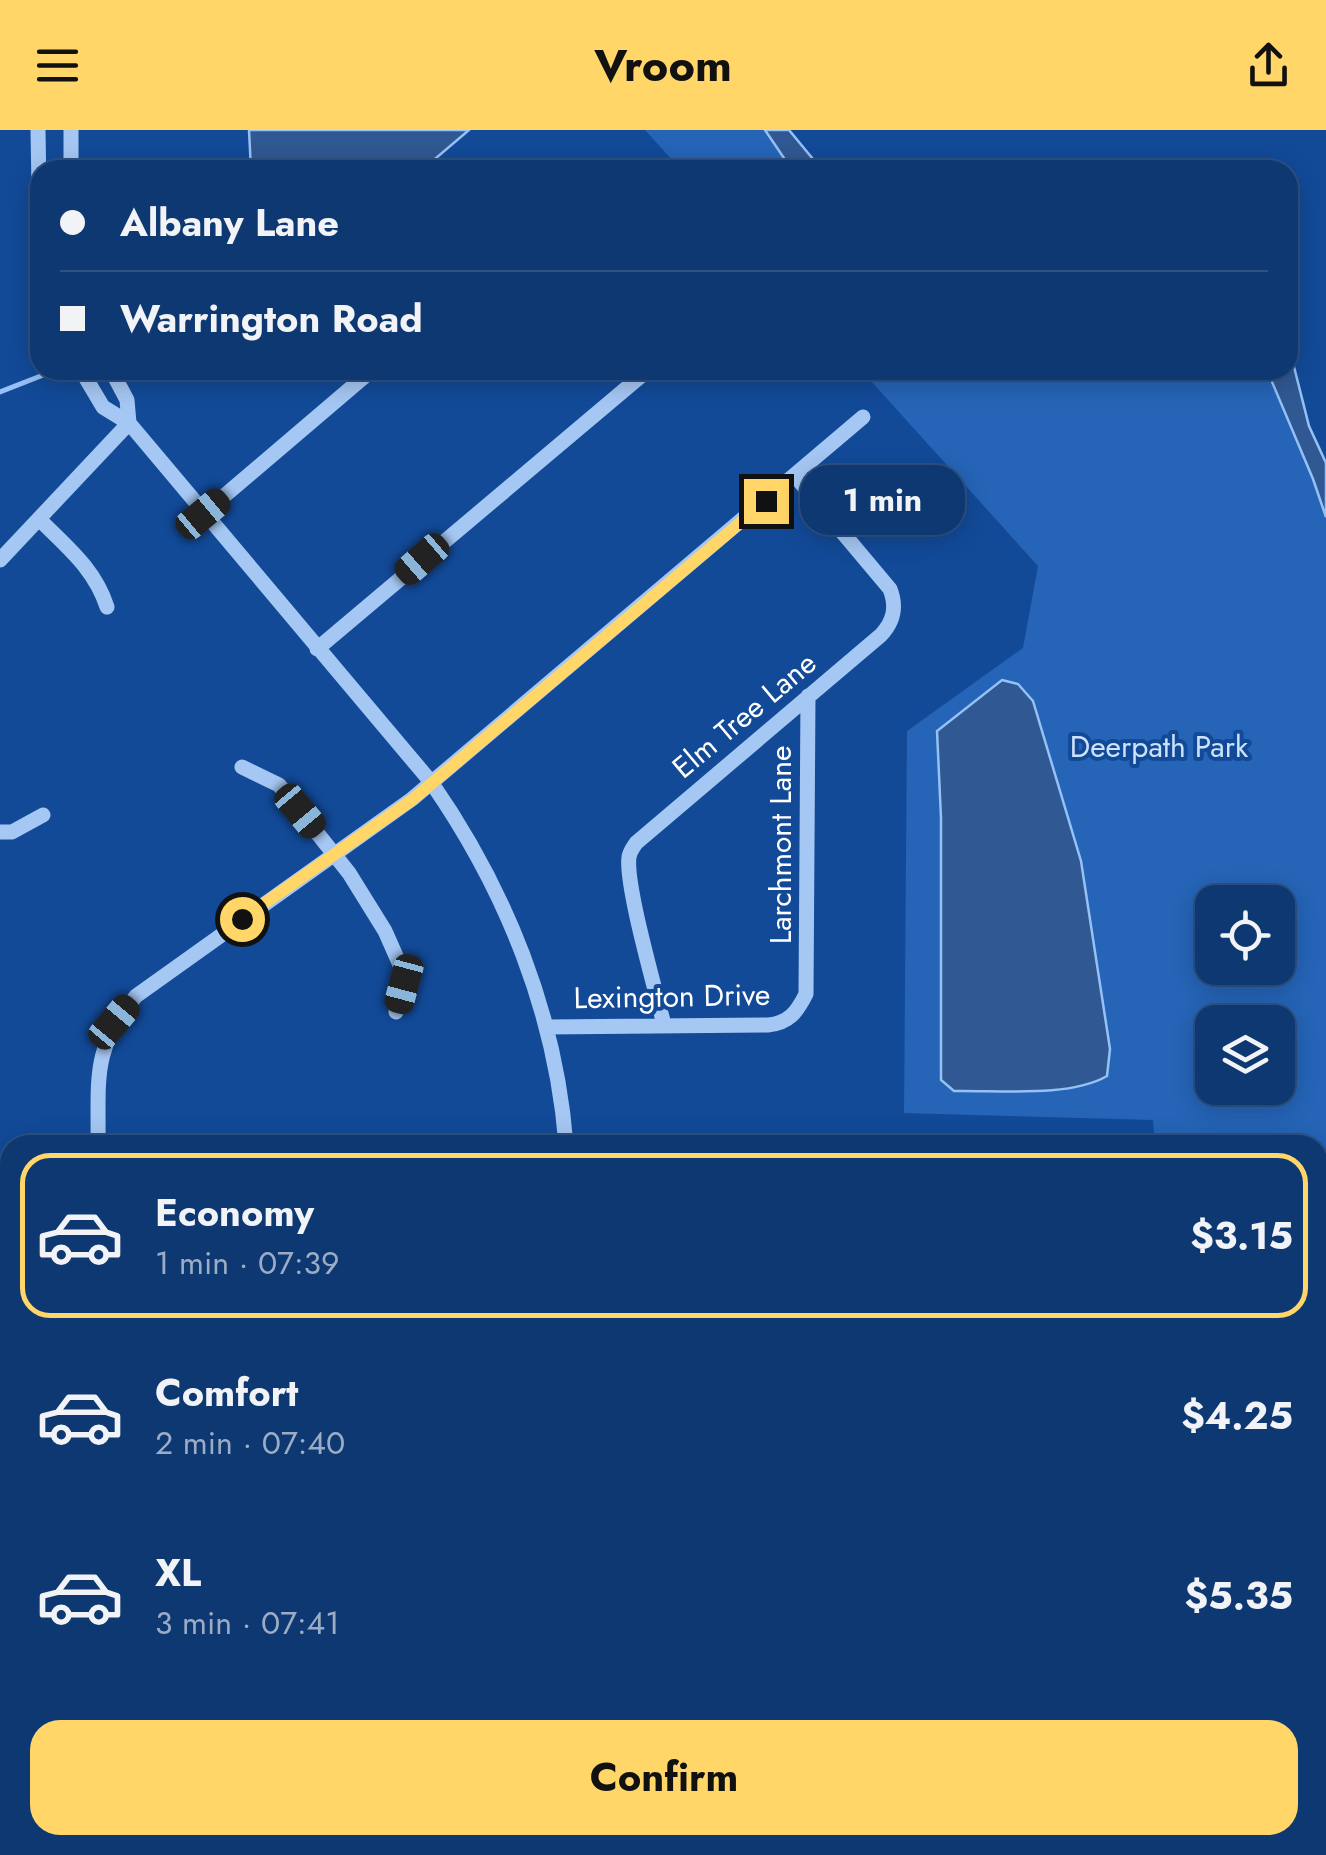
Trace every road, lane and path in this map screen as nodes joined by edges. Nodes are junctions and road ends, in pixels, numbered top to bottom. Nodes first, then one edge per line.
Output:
1 (38, 130) edge
2 (71, 130) edge
3 (39, 160) edge
4 (70, 160) edge
5 (87, 380) edge
6 (116, 380) edge
7 (360, 380) edge
8 (636, 380) edge
9 (863, 417) dead end
10 (129, 423) junction
11 (796, 477) junction
12 (203, 514) junction
13 (39, 519) junction
14 (0, 531) edge
15 (14, 544) junction
16 (0, 560) edge
17 (107, 607) dead end
18 (317, 649) junction
19 (808, 696) junction
20 (242, 766) dead end
21 (431, 782) junction
22 (43, 815) dead end
23 (0, 832) edge
24 (334, 854) junction
25 (396, 1012) dead end
26 (801, 1020) joint
27 (664, 1025) junction
28 (546, 1026) junction
29 (98, 1135) edge
30 (564, 1135) edge

1 - 3 street
2 - 4 street
5 - 10 street
6 - 10 street
7 - 12 street
8 - 18 street
9 - 11 street
10 - 12 street
10 - 13 street
11 - 19 street, Elm Tree Lane
11 - 21 street
12 - 18 street
13 - 15 street
13 - 17 street
14 - 15 street
15 - 16 street
18 - 21 street
19 - 26 street, Larchmont Lane
19 - 27 street, Elm Tree Lane
20 - 24 street
21 - 24 street
21 - 28 street
22 - 23 street
24 - 25 street
24 - 29 street
26 - 27 street, Lexington Drive
27 - 28 street, Lexington Drive
28 - 30 street

